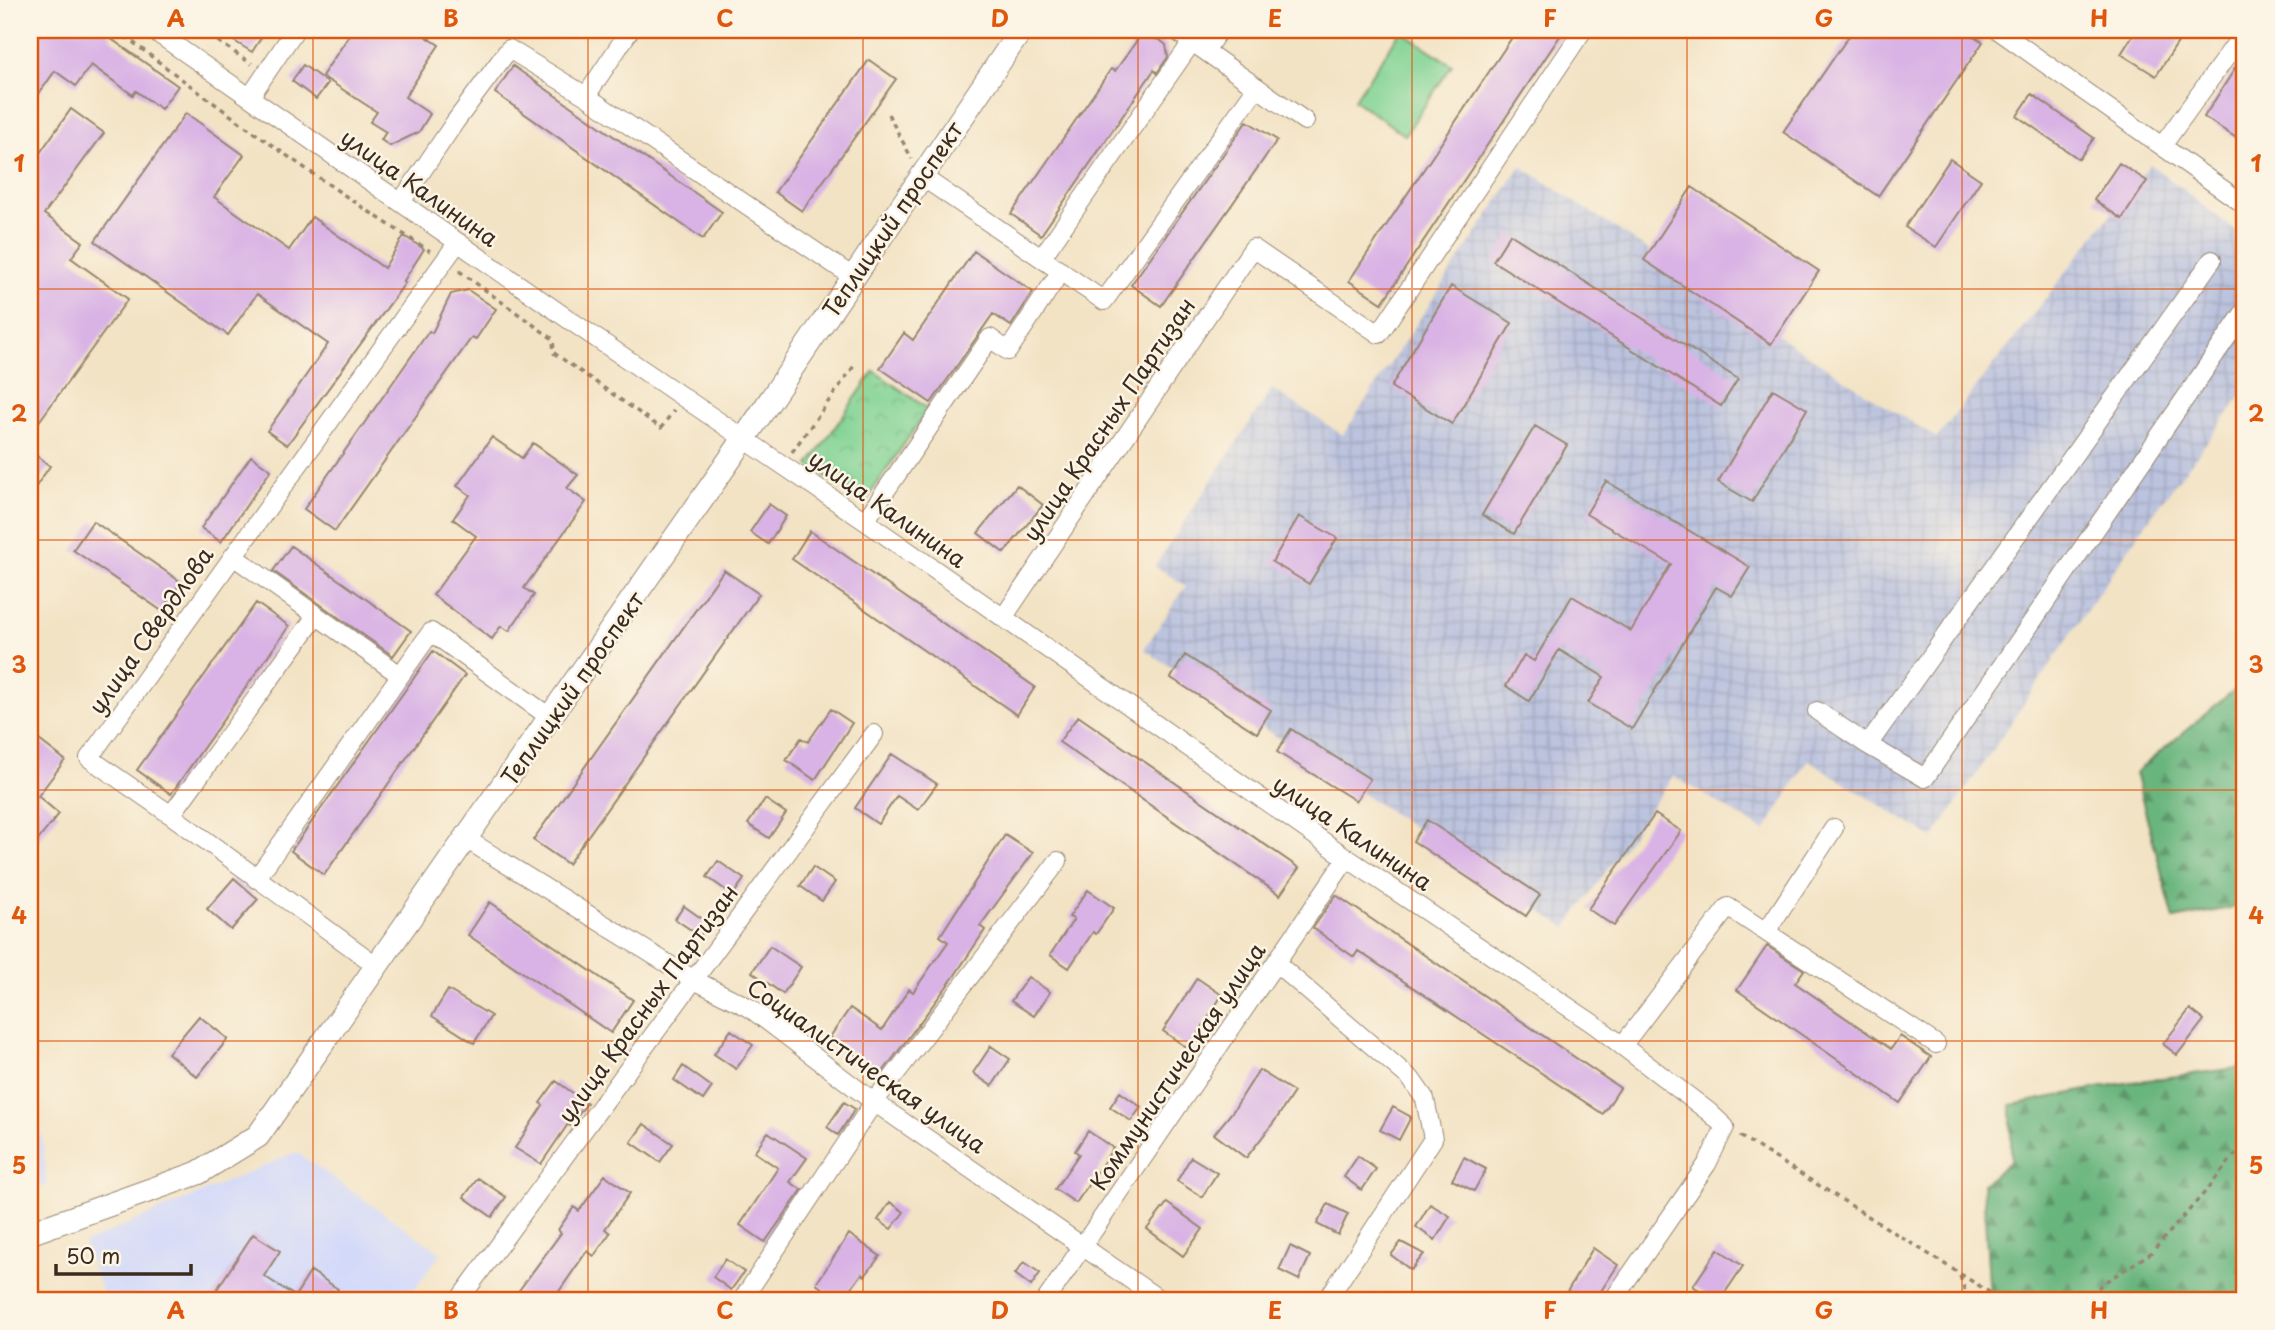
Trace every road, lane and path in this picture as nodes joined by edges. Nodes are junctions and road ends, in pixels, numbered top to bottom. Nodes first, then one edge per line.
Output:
1 (117, 30) edge
2 (153, 30) edge
3 (201, 30) edge
4 (295, 30) edge
5 (630, 30) edge
6 (1021, 30) edge
7 (1175, 30) edge
8 (1219, 30) edge
9 (1583, 30) edge
10 (1998, 30) edge
11 (2245, 31) edge
12 (1198, 46) junction
13 (266, 73) junction
14 (1257, 87) junction
15 (586, 96) junction
16 (250, 97) junction
17 (888, 114) dead end
18 (1305, 121) dead end
19 (2162, 146) junction
20 (921, 176) junction
21 (401, 202) junction
22 (2245, 205) edge
23 (458, 242) junction
24 (1042, 257) junction
25 (444, 260) junction
26 (2212, 260) dead end
27 (1061, 271) junction
28 (853, 277) junction
29 (2245, 311) edge
30 (853, 366) dead end
31 (683, 398) junction
32 (744, 439) junction
33 (783, 465) junction
34 (865, 521) junction
35 (233, 556) junction
36 (316, 616) junction
37 (1003, 618) junction
38 (400, 675) junction
39 (1817, 711) dead end
40 (551, 718) junction
41 (874, 734) dead end
42 (1868, 745) junction
43 (171, 815) junction
44 (1834, 828) dead end
45 (466, 839) junction
46 (1347, 859) junction
47 (1058, 861) dead end
48 (256, 879) junction
49 (1766, 932) junction
50 (1276, 963) junction
51 (377, 966) junction
52 (694, 980) junction
53 (1936, 1044) dead end
54 (1622, 1046) junction
55 (874, 1101) junction
56 (1725, 1126) junction
57 (2245, 1142) edge
58 (30, 1233) edge
59 (1084, 1247) junction
60 (1959, 1274) junction
61 (459, 1300) edge
62 (742, 1300) edge
63 (1046, 1300) edge
64 (1160, 1300) edge
65 (1327, 1300) edge
66 (1613, 1300) edge
67 (1968, 1300) edge
68 (2002, 1300) edge
69 (2082, 1300) edge

1 - 25 path
2 - 16 street, улица Калинина
3 - 13 path
4 - 13 street
5 - 15 street
6 - 20 main road, Теплицкий проспект
7 - 12 street
8 - 12 street
9 - 37 street, улица Красных Партизан
10 - 19 street
11 - 19 street
12 - 14 street
12 - 24 street
13 - 16 street
14 - 18 street
14 - 27 street
15 - 21 street
15 - 28 street
16 - 21 street, улица Калинина
17 - 20 path
19 - 22 street
20 - 24 street
20 - 28 main road, Теплицкий проспект
21 - 23 street, улица Калинина
23 - 25 street, улица Свердлова
23 - 31 street, улица Калинина
24 - 27 street
25 - 31 path
25 - 35 street, улица Свердлова
26 - 42 street
27 - 34 street
28 - 32 main road, Теплицкий проспект
29 - 42 street
30 - 33 path
31 - 32 street, улица Калинина
32 - 33 street, улица Калинина
32 - 40 main road, Теплицкий проспект
33 - 34 street, улица Калинина
34 - 37 street, улица Калинина
35 - 36 street
35 - 43 street, улица Свердлова
36 - 38 street
36 - 43 street
37 - 46 street, улица Калинина
38 - 40 street
38 - 48 street
39 - 42 street
40 - 45 main road, Теплицкий проспект
41 - 52 street, улица Красных Партизан
43 - 48 street, улица Свердлова
44 - 49 street
45 - 51 main road, Теплицкий проспект
45 - 52 street, Социалистическая улица
46 - 50 street, Коммунистическая улица
46 - 54 street, улица Калинина
47 - 55 street
48 - 51 street, улица Свердлова
49 - 53 street
49 - 54 street
50 - 59 street, Коммунистическая улица
50 - 65 street
51 - 58 main road, Теплицкий проспект
52 - 55 street, Социалистическая улица
52 - 61 street, улица Красных Партизан
54 - 56 street, улица Калинина
55 - 59 street, Социалистическая улица
55 - 62 street
56 - 60 path
56 - 66 street
57 - 69 path
59 - 63 street, Коммунистическая улица
59 - 64 street, Социалистическая улица
60 - 67 path
60 - 68 path

